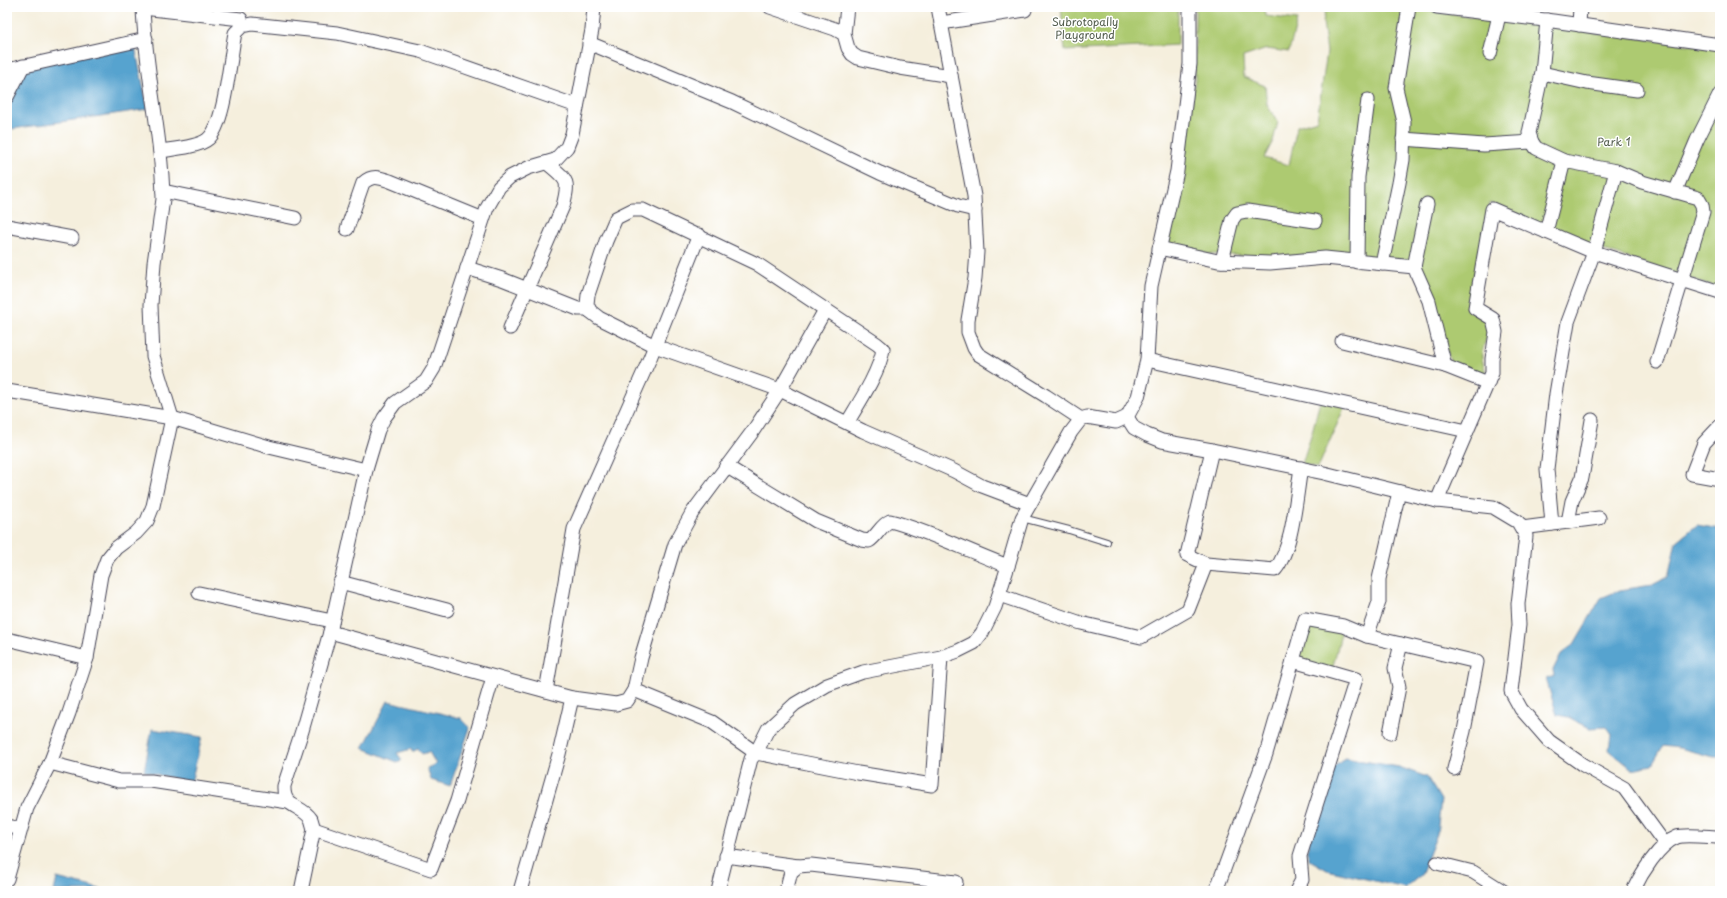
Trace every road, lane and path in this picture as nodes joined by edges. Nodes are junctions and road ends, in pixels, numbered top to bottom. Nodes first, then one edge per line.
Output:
1 (143, 7) edge
2 (594, 7) edge
3 (770, 7) edge
4 (847, 7) edge
5 (938, 7) edge
6 (1190, 7) edge
7 (1409, 7) edge
8 (1437, 7) edge
9 (1580, 7) edge
10 (1455, 8) edge
11 (1025, 10) dead end
12 (1499, 14) junction
13 (241, 19) dead end
14 (1547, 20) junction
15 (941, 23) junction
16 (1579, 25) junction
17 (844, 34) junction
18 (146, 39) junction
19 (589, 43) junction
20 (1720, 45) edge
21 (1490, 54) dead end
22 (23, 66) junction
23 (7, 70) edge
24 (1542, 73) junction
25 (951, 76) junction
26 (1637, 90) dead end
27 (1720, 94) edge
28 (7, 97) edge
29 (1368, 100) dead end
30 (577, 106) junction
31 (1403, 139) junction
32 (1532, 142) junction
33 (160, 151) junction
34 (1564, 161) junction
35 (547, 163) junction
36 (1616, 171) junction
37 (163, 191) junction
38 (1675, 192) junction
39 (1427, 204) dead end
40 (975, 210) junction
41 (295, 218) dead end
42 (483, 219) junction
43 (1315, 221) dead end
44 (7, 226) edge
45 (347, 229) dead end
46 (1546, 232) junction
47 (699, 235) junction
48 (72, 238) dead end
49 (1159, 248) junction
50 (1594, 252) junction
51 (1222, 261) junction
52 (1358, 262) junction
53 (1382, 264) junction
54 (467, 268) junction
55 (1414, 268) junction
56 (1681, 280) junction
57 (527, 290) junction
58 (1720, 292) edge
59 (825, 310) junction
60 (590, 311) junction
61 (510, 328) dead end
62 (1342, 340) dead end
63 (655, 346) junction
64 (1147, 360) junction
65 (1657, 362) dead end
66 (1445, 366) junction
67 (1488, 383) junction
68 (780, 390) junction
69 (7, 391) edge
70 (1127, 417) junction
71 (172, 418) junction
72 (1081, 419) junction
73 (1592, 420) dead end
74 (848, 423) junction
75 (1720, 426) edge
76 (1467, 431) junction
77 (1212, 450) junction
78 (726, 466) junction
79 (1301, 468) junction
80 (366, 470) junction
81 (1720, 479) edge
82 (1398, 492) junction
83 (1437, 501) junction
84 (1030, 504) junction
85 (1022, 518) junction
86 (1599, 518) dead end
87 (1568, 522) junction
88 (1552, 524) junction
89 (1522, 528) junction
90 (1106, 542) dead end
91 (1206, 564) junction
92 (1008, 566) junction
93 (340, 582) junction
94 (199, 592) dead end
95 (999, 595) junction
96 (447, 610) dead end
97 (331, 626) junction
98 (1367, 636) junction
99 (7, 639) edge
100 (1401, 644) junction
101 (941, 657) junction
102 (87, 658) junction
103 (1293, 661) junction
104 (493, 677) junction
105 (634, 690) junction
106 (546, 691) junction
107 (572, 698) junction
108 (1390, 733) dead end
109 (756, 752) junction
110 (50, 763) junction
111 (1454, 769) dead end
112 (288, 802) junction
113 (13, 828) edge
114 (314, 829) junction
115 (1720, 837) edge
116 (1664, 844) junction
117 (726, 856) junction
118 (1437, 863) dead end
119 (798, 866) junction
120 (7, 879) edge
121 (956, 882) dead end
122 (301, 891) edge
123 (520, 891) edge
124 (718, 891) edge
125 (786, 891) edge
126 (1216, 891) edge
127 (1296, 891) edge
128 (1503, 891) edge
129 (1633, 891) edge

1 - 13 street
1 - 18 street
2 - 19 street
3 - 17 street
4 - 17 street
5 - 15 street
6 - 49 street
7 - 31 street
8 - 10 street
9 - 16 street
10 - 12 street
11 - 15 street
12 - 14 street
12 - 21 street
14 - 16 street
14 - 24 street
15 - 25 street
16 - 20 street
17 - 25 street
18 - 22 street
18 - 33 street
19 - 30 street
19 - 40 street
22 - 23 street
22 - 28 street
24 - 26 street
24 - 32 street
25 - 40 street
27 - 38 street
29 - 52 street
30 - 33 street
30 - 35 street
31 - 32 street
31 - 53 street
32 - 34 street
33 - 37 street
34 - 36 street
34 - 46 street
35 - 42 street
35 - 57 street
36 - 38 street
36 - 50 street
37 - 41 street
37 - 71 street
38 - 56 street
39 - 55 street
40 - 72 street
42 - 45 street
42 - 54 street
43 - 51 street
44 - 48 street
46 - 50 street
46 - 67 street
47 - 59 street
47 - 60 street
47 - 63 street
49 - 51 street
49 - 64 street
50 - 56 street
50 - 88 street
51 - 52 street
52 - 53 street
53 - 55 street
54 - 57 street
54 - 80 street
55 - 66 street
56 - 58 street
56 - 65 street
57 - 60 street
57 - 61 street
59 - 68 street
59 - 74 street
60 - 63 street
62 - 66 street
63 - 68 street
63 - 106 street
64 - 70 street
64 - 76 street
66 - 67 street
67 - 76 street
68 - 74 street
68 - 78 street
69 - 71 street
70 - 72 street
70 - 77 street
71 - 80 street
71 - 102 street
72 - 84 street
73 - 87 street
74 - 84 street
75 - 81 street
76 - 83 street
77 - 79 street
77 - 91 street
78 - 92 street
78 - 105 street
79 - 82 street
79 - 91 street
80 - 93 street
82 - 83 street
82 - 98 street
83 - 89 street
84 - 85 street
85 - 90 lane
85 - 92 street
86 - 87 street
87 - 88 street
88 - 89 street
89 - 116 street
91 - 95 street
92 - 95 street
93 - 96 street
93 - 97 street
94 - 97 street
95 - 101 street
97 - 104 street
97 - 112 street
98 - 100 street
98 - 103 street
99 - 102 street
100 - 108 street
100 - 111 street
101 - 109 street
101 - 109 street
102 - 110 street
103 - 126 street
103 - 127 street
104 - 106 street
104 - 114 street
105 - 107 street
105 - 109 street
106 - 107 street
107 - 123 street
109 - 117 street
110 - 112 street
110 - 113 street
112 - 114 street
113 - 120 street
114 - 122 street
115 - 116 street
116 - 129 street
117 - 119 street
117 - 124 street
118 - 128 street
119 - 121 street
119 - 125 street

